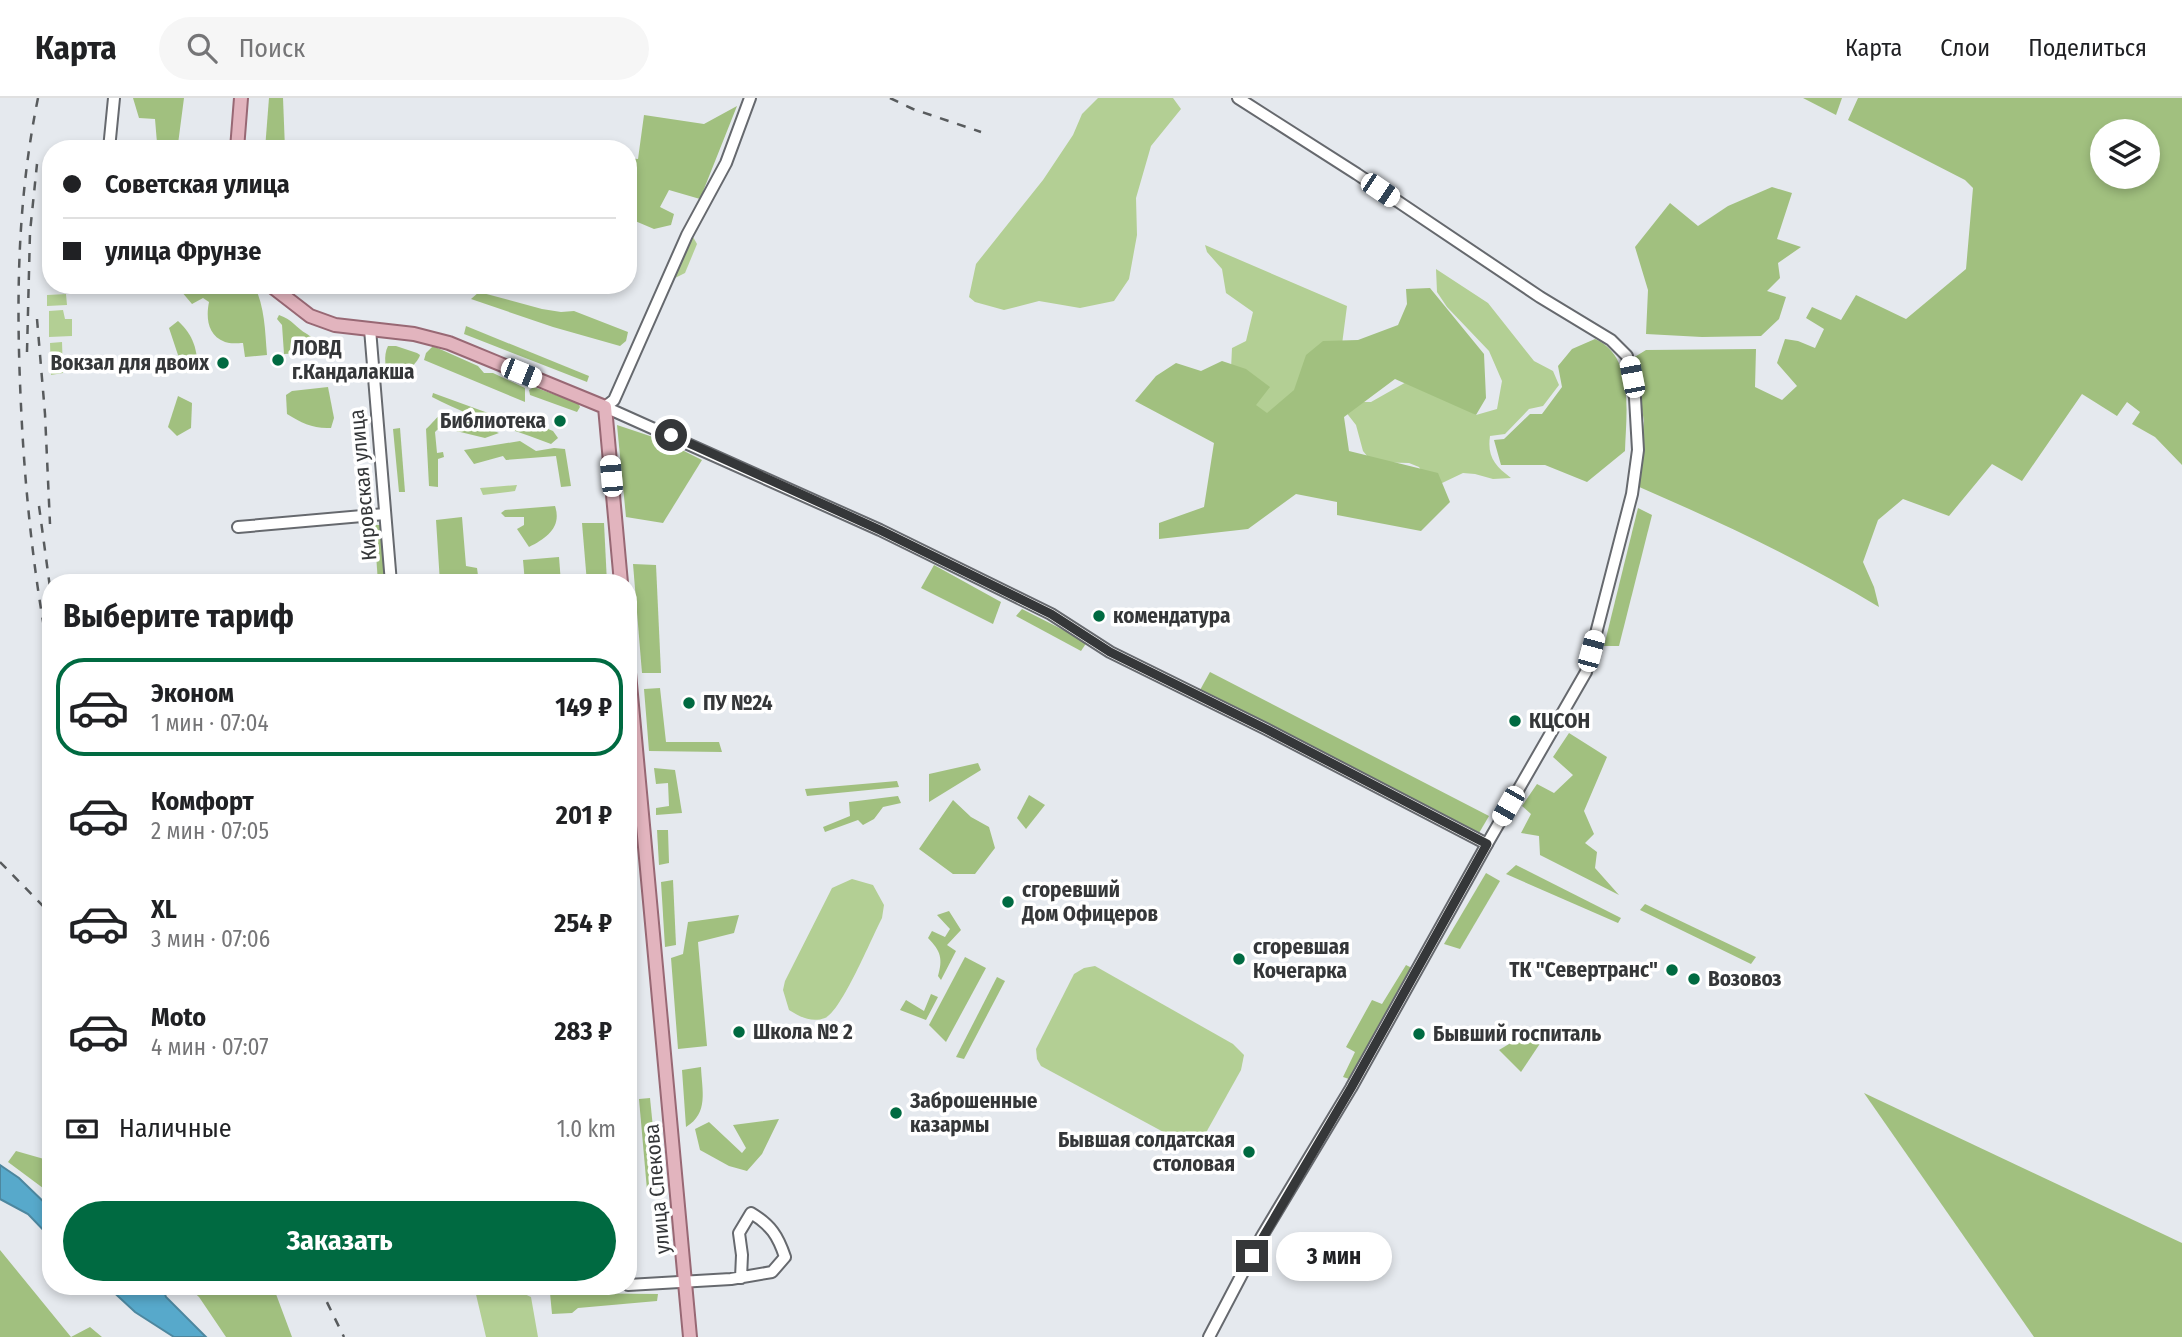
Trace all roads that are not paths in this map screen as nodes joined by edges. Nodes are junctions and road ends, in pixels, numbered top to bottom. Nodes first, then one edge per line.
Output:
1 (114, 98) edge
2 (241, 98) edge
3 (750, 98) edge
4 (1238, 98) edge
5 (110, 140) edge
6 (238, 140) edge
7 (282, 294) edge
8 (370, 329) junction
9 (605, 407) junction
10 (385, 513) junction
11 (238, 527) dead end
12 (390, 574) edge
13 (620, 574) edge
14 (637, 828) edge
15 (1487, 844) junction
16 (741, 1278) junction
17 (684, 1281) junction
18 (637, 1284) edge
19 (690, 1337) edge
20 (1209, 1337) edge

1 - 5 street
2 - 6 main road
3 - 9 street
4 - 15 street
7 - 8 main road
8 - 9 main road
8 - 10 street, Кировская улица
9 - 13 main road
9 - 15 street
10 - 11 street
10 - 12 street, Кировская улица
14 - 17 main road, улица Спекова
15 - 20 street
16 - 16 street
16 - 17 street
17 - 18 street
17 - 19 main road, улица Спекова

